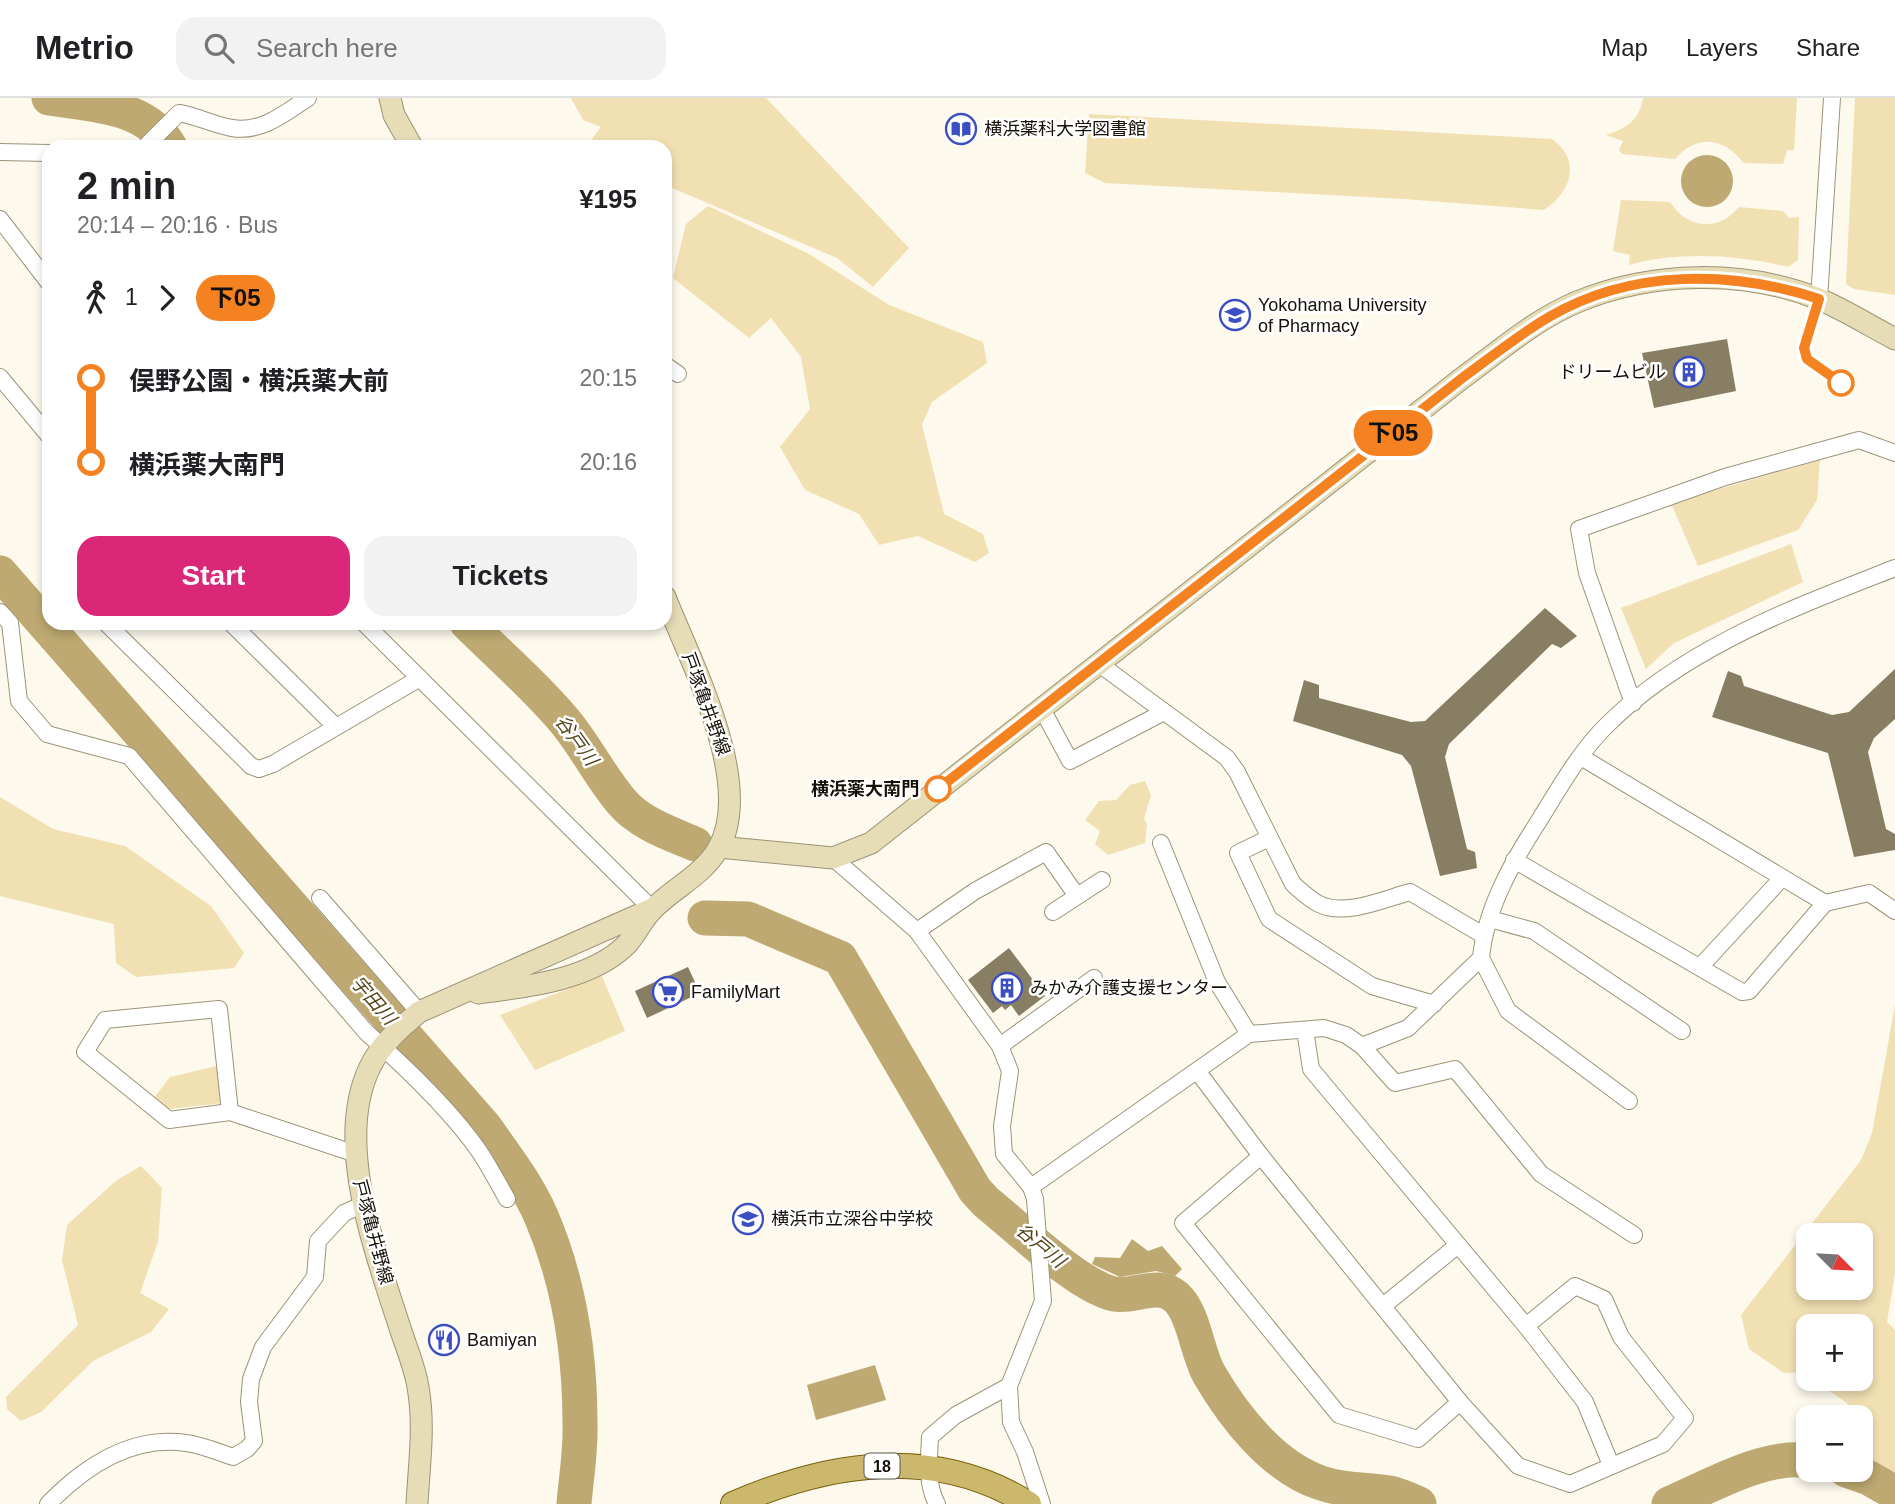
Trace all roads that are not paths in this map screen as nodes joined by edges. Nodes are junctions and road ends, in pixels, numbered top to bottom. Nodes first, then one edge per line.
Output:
1 (308, 98) edge
2 (390, 98) edge
3 (1832, 98) edge
4 (152, 140) edge
5 (408, 140) edge
6 (0, 152) edge
7 (42, 153) edge
8 (0, 219) edge
9 (42, 274) edge
10 (1819, 299) junction
11 (1895, 339) edge
12 (0, 377) edge
13 (42, 428) edge
14 (1895, 453) edge
15 (1895, 568) edge
16 (0, 612) edge
17 (672, 615) edge
18 (113, 630) edge
19 (238, 630) edge
20 (371, 630) edge
21 (1098, 663) junction
22 (420, 678) junction
23 (1633, 703) junction
24 (1041, 707) junction
25 (1164, 712) junction
26 (335, 726) junction
27 (1581, 757) junction
28 (1269, 838) junction
29 (1161, 843) dead end
30 (719, 847) junction
31 (832, 858) junction
32 (1514, 860) junction
33 (1782, 877) junction
34 (1102, 880) dead end
35 (1077, 896) junction
36 (320, 898) dead end
37 (1825, 903) junction
38 (652, 909) junction
39 (1895, 911) edge
40 (1053, 912) dead end
41 (1490, 919) junction
42 (917, 932) junction
43 (1483, 934) junction
44 (1481, 958) junction
45 (1700, 967) junction
46 (1094, 978) dead end
47 (1434, 1004) junction
48 (416, 1015) junction
49 (1305, 1030) junction
50 (1682, 1031) dead end
51 (1249, 1034) junction
52 (387, 1041) junction
53 (1000, 1046) junction
54 (1362, 1046) junction
55 (1198, 1072) junction
56 (1629, 1101) dead end
57 (230, 1112) junction
58 (356, 1154) junction
59 (1261, 1156) junction
60 (1031, 1187) junction
61 (507, 1199) dead end
62 (366, 1203) junction
63 (1634, 1236) dead end
64 (1458, 1245) junction
65 (1383, 1306) junction
66 (1526, 1326) junction
67 (1009, 1386) junction
68 (1460, 1402) junction
69 (1611, 1465) junction
70 (928, 1467) junction
71 (48, 1504) edge
72 (418, 1504) edge
73 (733, 1504) edge
74 (937, 1504) edge
75 (1030, 1504) edge
76 (1042, 1504) edge

1 - 4 street
2 - 5 street
3 - 10 street
6 - 7 street
8 - 9 street
10 - 11 street
10 - 21 street
12 - 13 street
14 - 23 street
15 - 23 street
16 - 52 street
17 - 30 street, 戸塚亀井野線
18 - 26 street
19 - 26 street
20 - 22 street
21 - 24 street
21 - 25 street
22 - 26 street
22 - 38 street
23 - 27 street
24 - 25 street
24 - 31 street
25 - 28 street
27 - 32 street
27 - 33 street
28 - 43 street
28 - 47 street
29 - 51 street
30 - 31 street
30 - 38 street, 戸塚亀井野線
31 - 42 street
32 - 41 street
32 - 45 street
33 - 37 street
33 - 45 street
34 - 35 street
35 - 40 street
35 - 42 street
36 - 48 street
37 - 39 street
37 - 45 street
38 - 48 street, 戸塚亀井野線
41 - 43 street
41 - 50 street
42 - 53 street
43 - 44 street
44 - 47 street
44 - 56 street
46 - 53 street
47 - 54 street
48 - 52 street, 戸塚亀井野線
49 - 51 street
49 - 54 street
49 - 64 street
51 - 55 street
52 - 58 street, 戸塚亀井野線
52 - 61 street
53 - 60 street
54 - 63 street
55 - 59 street
55 - 60 street
57 - 57 street
57 - 58 street
58 - 62 street, 戸塚亀井野線
59 - 65 street
59 - 68 street
60 - 67 street
62 - 71 street
62 - 72 street, 戸塚亀井野線
64 - 65 street
64 - 66 street
65 - 68 street
66 - 69 street
66 - 69 street
67 - 70 street
67 - 76 street
68 - 69 street
70 - 73 main road, 18
70 - 74 street
70 - 75 main road, 18

